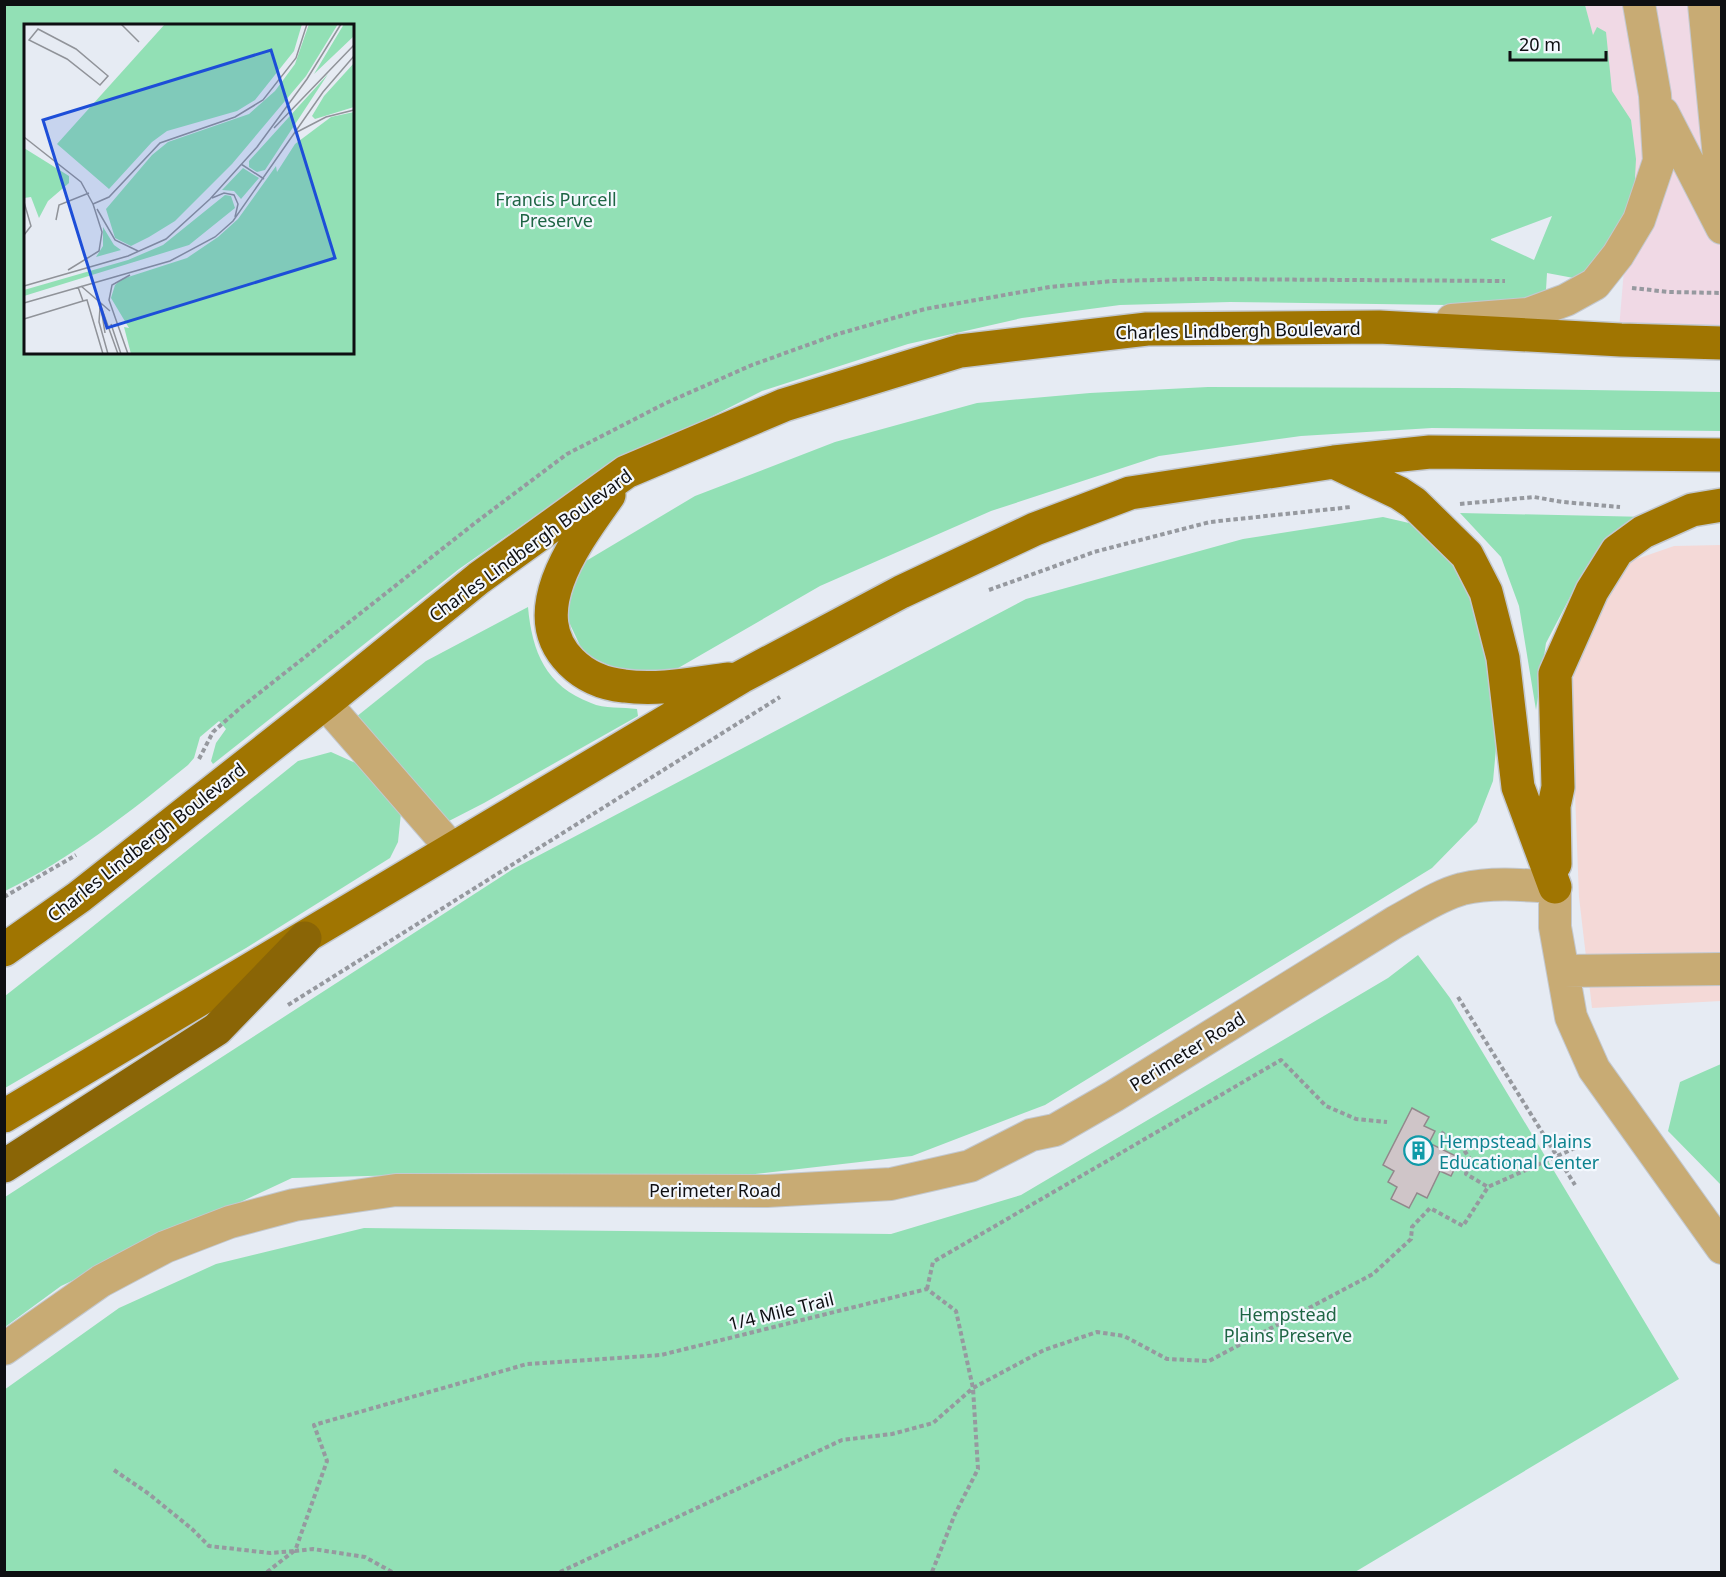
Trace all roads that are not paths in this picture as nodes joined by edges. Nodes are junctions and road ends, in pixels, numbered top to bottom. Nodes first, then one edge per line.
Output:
1 (1639, 4) edge
2 (1684, 4) edge
3 (1704, 4) edge
4 (1722, 90) edge
5 (1655, 95) junction
6 (1721, 163) edge
7 (1722, 206) edge
8 (1722, 228) edge
9 (1379, 327) junction
10 (1722, 343) edge
11 (1722, 455) edge
12 (1334, 462) junction
13 (626, 472) junction
14 (1722, 505) edge
15 (741, 677) junction
16 (325, 703) junction
17 (452, 849) junction
18 (1556, 887) junction
19 (305, 938) junction
20 (4, 950) edge
21 (1722, 969) edge
22 (1563, 972) junction
23 (4, 1116) edge
24 (4, 1166) edge
25 (1722, 1248) edge
26 (4, 1349) edge

1 - 5 street
2 - 6 street
3 - 6 street
4 - 6 street
5 - 8 street
5 - 9 street
6 - 7 street
9 - 10 main road, Charles Lindbergh Boulevard
9 - 13 main road, Charles Lindbergh Boulevard
11 - 12 main road
12 - 15 main road
12 - 18 main road
13 - 15 main road
13 - 16 main road, Charles Lindbergh Boulevard
14 - 18 main road
15 - 17 main road
16 - 17 street
16 - 20 main road, Charles Lindbergh Boulevard
17 - 19 main road
18 - 22 street
18 - 26 street, Perimeter Road
19 - 23 main road
19 - 24 highway
21 - 22 street
22 - 25 street

